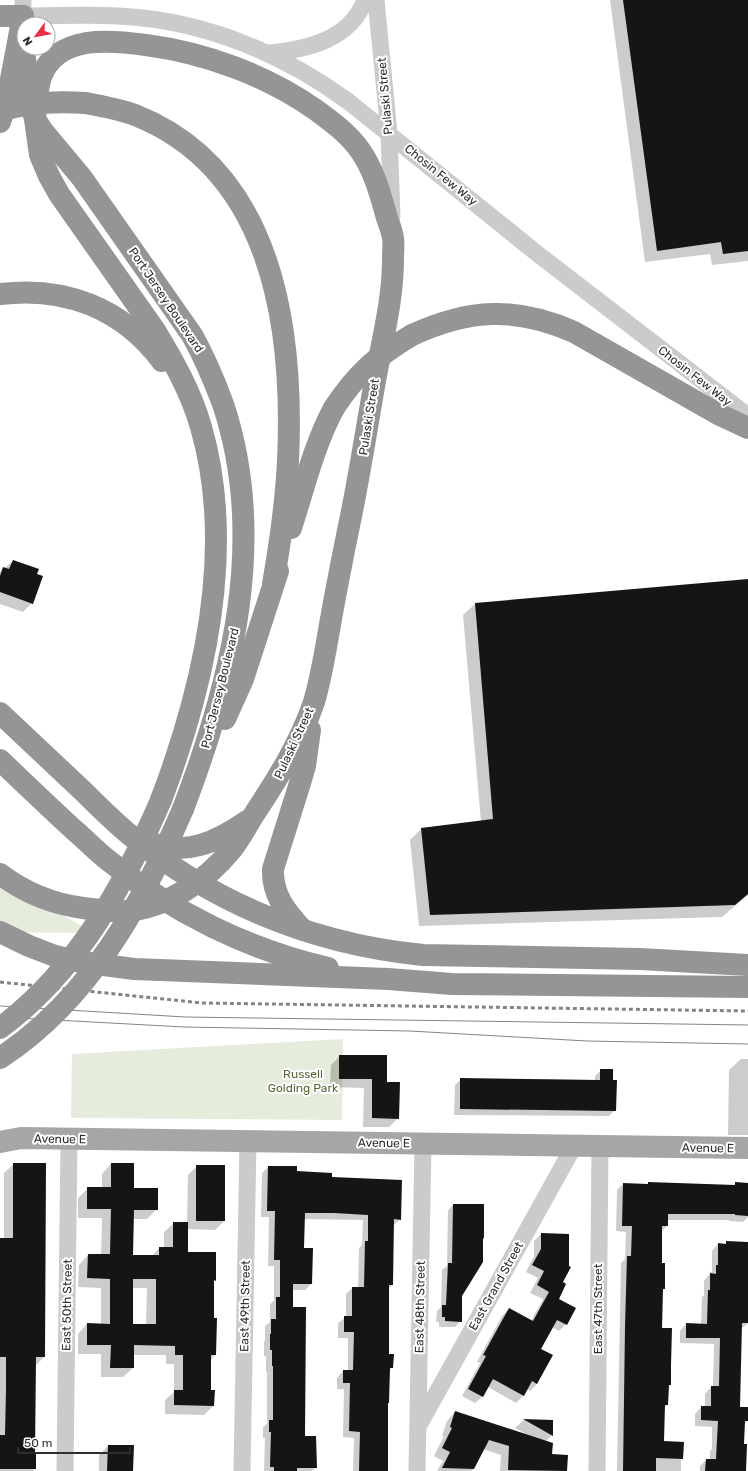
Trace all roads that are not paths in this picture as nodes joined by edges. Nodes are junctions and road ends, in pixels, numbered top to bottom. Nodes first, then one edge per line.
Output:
1 (365, 0) edge
2 (376, 0) edge
3 (23, 8) edge
4 (0, 16) edge
5 (268, 53) junction
6 (25, 56) edge
7 (0, 111) edge
8 (35, 118) junction
9 (0, 122) edge
10 (389, 134) junction
11 (393, 238) junction
12 (0, 294) edge
13 (191, 400) junction
14 (748, 416) edge
15 (748, 428) edge
16 (273, 584) junction
17 (0, 698) edge
18 (315, 699) junction
19 (0, 713) edge
20 (0, 760) edge
21 (67, 776) junction
22 (183, 809) junction
23 (253, 816) junction
24 (130, 835) junction
25 (124, 872) junction
26 (0, 874) edge
27 (197, 883) junction
28 (166, 901) junction
29 (88, 909) junction
30 (303, 931) junction
31 (0, 932) edge
32 (748, 965) edge
33 (388, 979) junction
34 (748, 987) edge
35 (0, 1028) edge
36 (0, 1058) edge
37 (0, 1131) edge
38 (69, 1139) junction
39 (10, 1140) edge
40 (248, 1142) junction
41 (423, 1144) junction
42 (574, 1146) junction
43 (600, 1146) junction
44 (748, 1148) edge
45 (418, 1427) junction
46 (65, 1471) edge
47 (242, 1471) edge
48 (417, 1471) edge
49 (597, 1471) edge

1 - 5 street
2 - 10 street, Pulaski Street
3 - 4 highway
3 - 5 street, Chosin Few Way
3 - 9 highway
5 - 10 street, Chosin Few Way
6 - 8 highway, Port Jersey Boulevard
7 - 16 highway, bridge
8 - 11 highway
8 - 13 highway, Port Jersey Boulevard
8 - 22 highway, Port Jersey Boulevard
10 - 11 street, Pulaski Street
10 - 14 street, Chosin Few Way
11 - 18 highway, Pulaski Street
12 - 13 highway
13 - 35 highway, Port Jersey Boulevard, bridge
15 - 16 highway, bridge
16 - 22 highway
17 - 21 highway
18 - 23 highway, Pulaski Street
18 - 30 highway
19 - 21 highway
20 - 25 highway
21 - 24 highway
22 - 36 highway, Port Jersey Boulevard, bridge
23 - 24 highway, Pulaski Street
23 - 27 highway, Pulaski Street
24 - 25 highway
24 - 27 highway
25 - 28 highway
25 - 29 highway
26 - 29 highway, Pulaski Street
27 - 28 highway, Pulaski Street
27 - 30 highway
28 - 29 highway, Pulaski Street
28 - 33 highway
30 - 32 highway
31 - 33 highway
33 - 34 highway
37 - 39 main road, Avenue E
38 - 39 main road, Avenue E
38 - 40 main road, Avenue E
38 - 46 street, East 50th Street
40 - 41 main road, Avenue E
40 - 47 street, East 49th Street
41 - 42 main road, Avenue E
41 - 45 street, East 48th Street
42 - 43 main road, Avenue E
42 - 45 street, East Grand Street
43 - 44 main road, Avenue E
43 - 49 street, East 47th Street
45 - 48 street, East 48th Street

